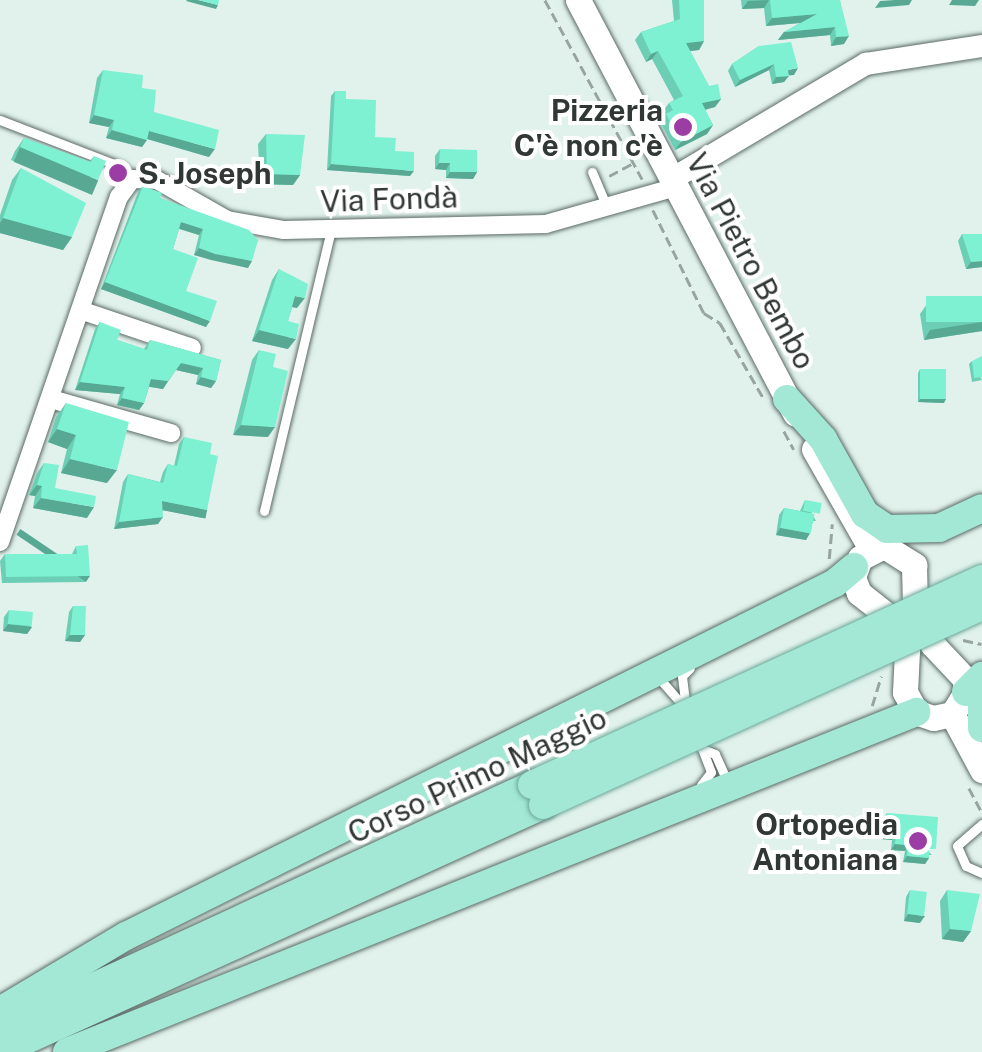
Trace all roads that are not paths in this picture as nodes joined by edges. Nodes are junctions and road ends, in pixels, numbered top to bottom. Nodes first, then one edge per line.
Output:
1 (578, 0) edge
2 (982, 46) edge
3 (0, 120) edge
4 (132, 178) junction
5 (594, 178) road end
6 (674, 183) junction
7 (608, 211) junction
8 (331, 226) junction
9 (82, 310) junction
10 (192, 348) edge
11 (51, 399) junction
12 (779, 409) junction
13 (171, 432) dead end
14 (982, 508) edge
15 (264, 511) dead end
16 (939, 528) junction
17 (0, 542) edge
18 (901, 551) junction
19 (850, 560) junction
20 (982, 579) edge
21 (982, 606) edge
22 (703, 644) junction
23 (646, 672) junction
24 (971, 695) edge
25 (911, 702) junction
26 (686, 709) junction
27 (982, 728) edge
28 (702, 749) junction
29 (751, 775) junction
30 (974, 776) edge
31 (538, 795) junction
32 (678, 805) junction
33 (982, 824) edge
34 (982, 872) edge
35 (0, 1011) edge
36 (0, 1030) edge
37 (0, 1052) edge
38 (67, 1052) edge

1 - 6 main road, Via Pietro Bembo
2 - 6 street
3 - 4 lane
4 - 8 street, Via Fondà
4 - 9 street
5 - 7 lane
6 - 7 street, Via Fondà
6 - 12 main road, Via Pietro Bembo
7 - 8 street, Via Fondà
8 - 15 lane
9 - 10 street
9 - 11 street
11 - 13 street
11 - 17 street
12 - 16 highway
12 - 19 main road, Via Pietro Bembo
14 - 16 highway
16 - 18 highway
18 - 19 main road
18 - 24 main road
19 - 22 highway
19 - 25 main road, Via Pietro Bembo
20 - 31 highway, Corso Primo Maggio, bridge
21 - 31 highway, Corso Primo Maggio, bridge
22 - 23 highway
22 - 26 lane
23 - 26 lane
23 - 35 highway
24 - 25 main road
24 - 27 highway
24 - 30 main road
25 - 29 highway
26 - 28 lane
28 - 29 lane
28 - 32 lane
29 - 32 highway
31 - 36 highway, Corso Primo Maggio
31 - 37 highway, Corso Primo Maggio
32 - 38 highway
33 - 34 lane

